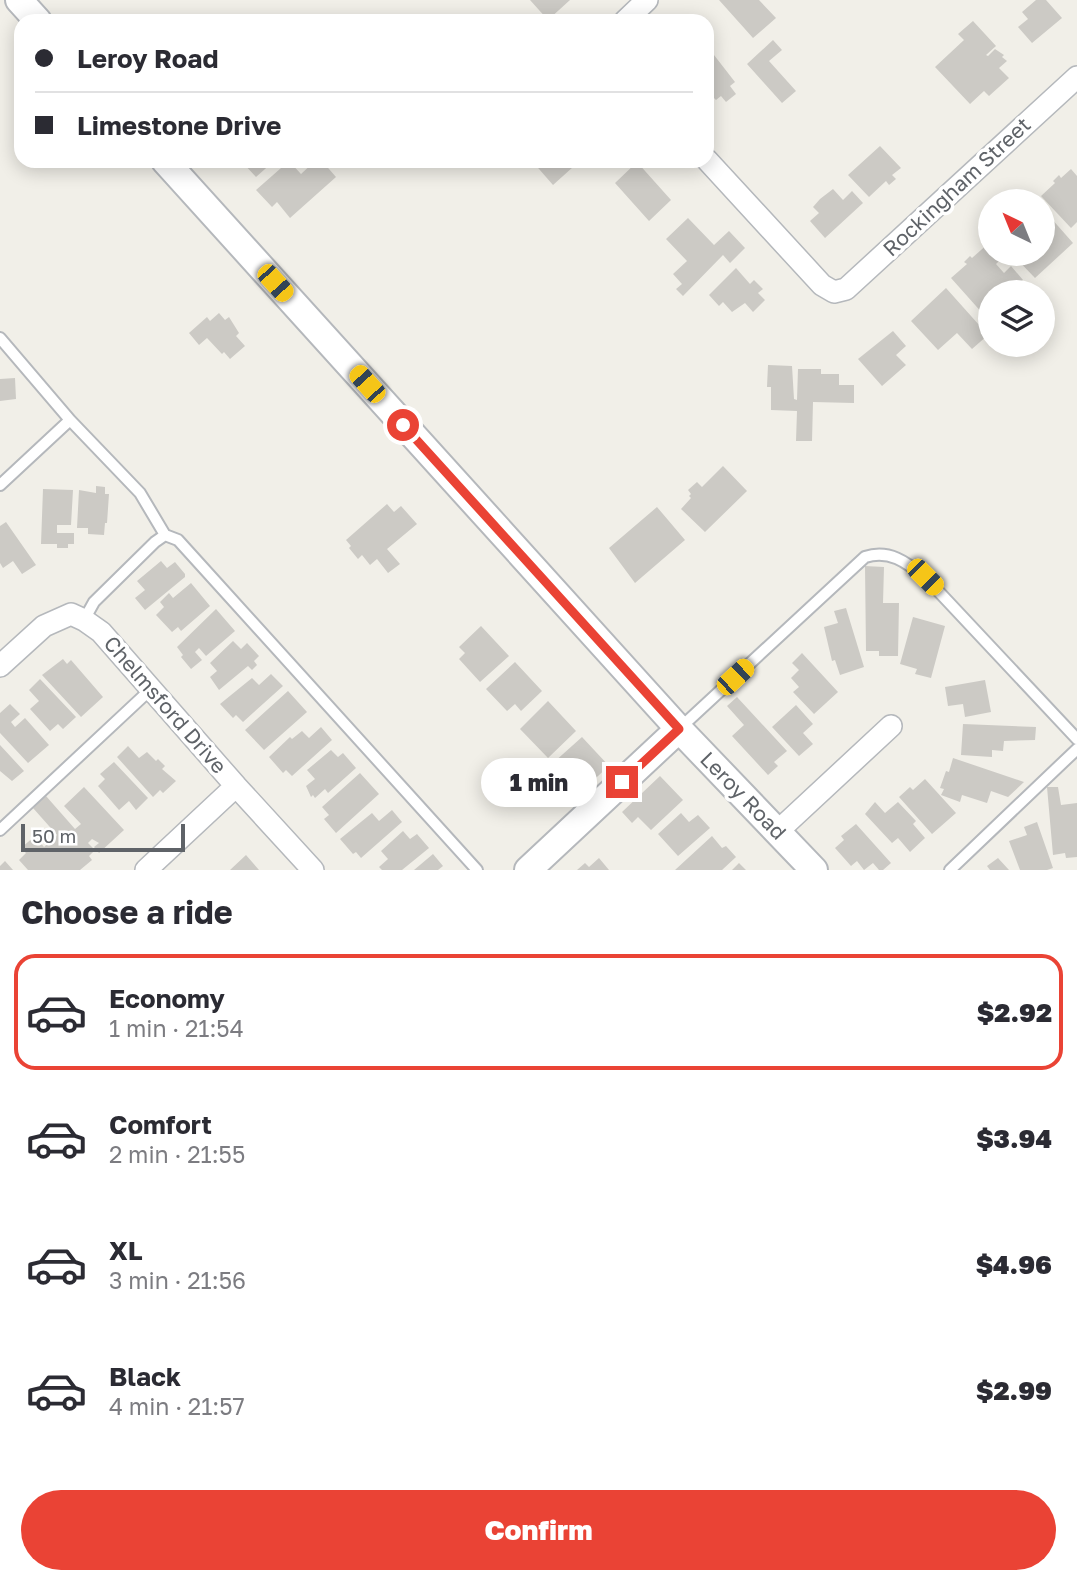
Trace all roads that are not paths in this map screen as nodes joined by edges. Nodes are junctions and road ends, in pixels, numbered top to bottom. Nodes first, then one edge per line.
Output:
1 (19, 0) edge
2 (647, 0) edge
3 (32, 14) edge
4 (632, 14) edge
5 (1077, 77) edge
6 (171, 168) edge
7 (714, 168) edge
8 (0, 338) edge
9 (70, 420) junction
10 (0, 485) edge
11 (165, 535) junction
12 (84, 620) junction
13 (0, 666) edge
14 (151, 689) junction
15 (891, 726) dead end
16 (679, 729) junction
17 (1077, 739) edge
18 (1077, 749) edge
19 (236, 786) junction
20 (0, 830) edge
21 (777, 832) junction
22 (146, 870) edge
23 (313, 870) edge
24 (477, 870) edge
25 (528, 870) edge
26 (814, 870) edge
27 (950, 870) edge

1 - 3 street
2 - 4 street
5 - 7 street, Rockingham Street
6 - 16 street, Leroy Road
8 - 9 lane
9 - 10 lane
9 - 11 lane
11 - 12 lane
11 - 24 lane
12 - 13 street, Chelmsford Drive
12 - 14 street, Chelmsford Drive
14 - 19 street, Chelmsford Drive
14 - 20 lane
15 - 21 street
16 - 17 lane
16 - 21 street, Leroy Road
16 - 25 street
18 - 27 lane
19 - 22 street
19 - 23 street, Chelmsford Drive
21 - 26 street, Leroy Road

